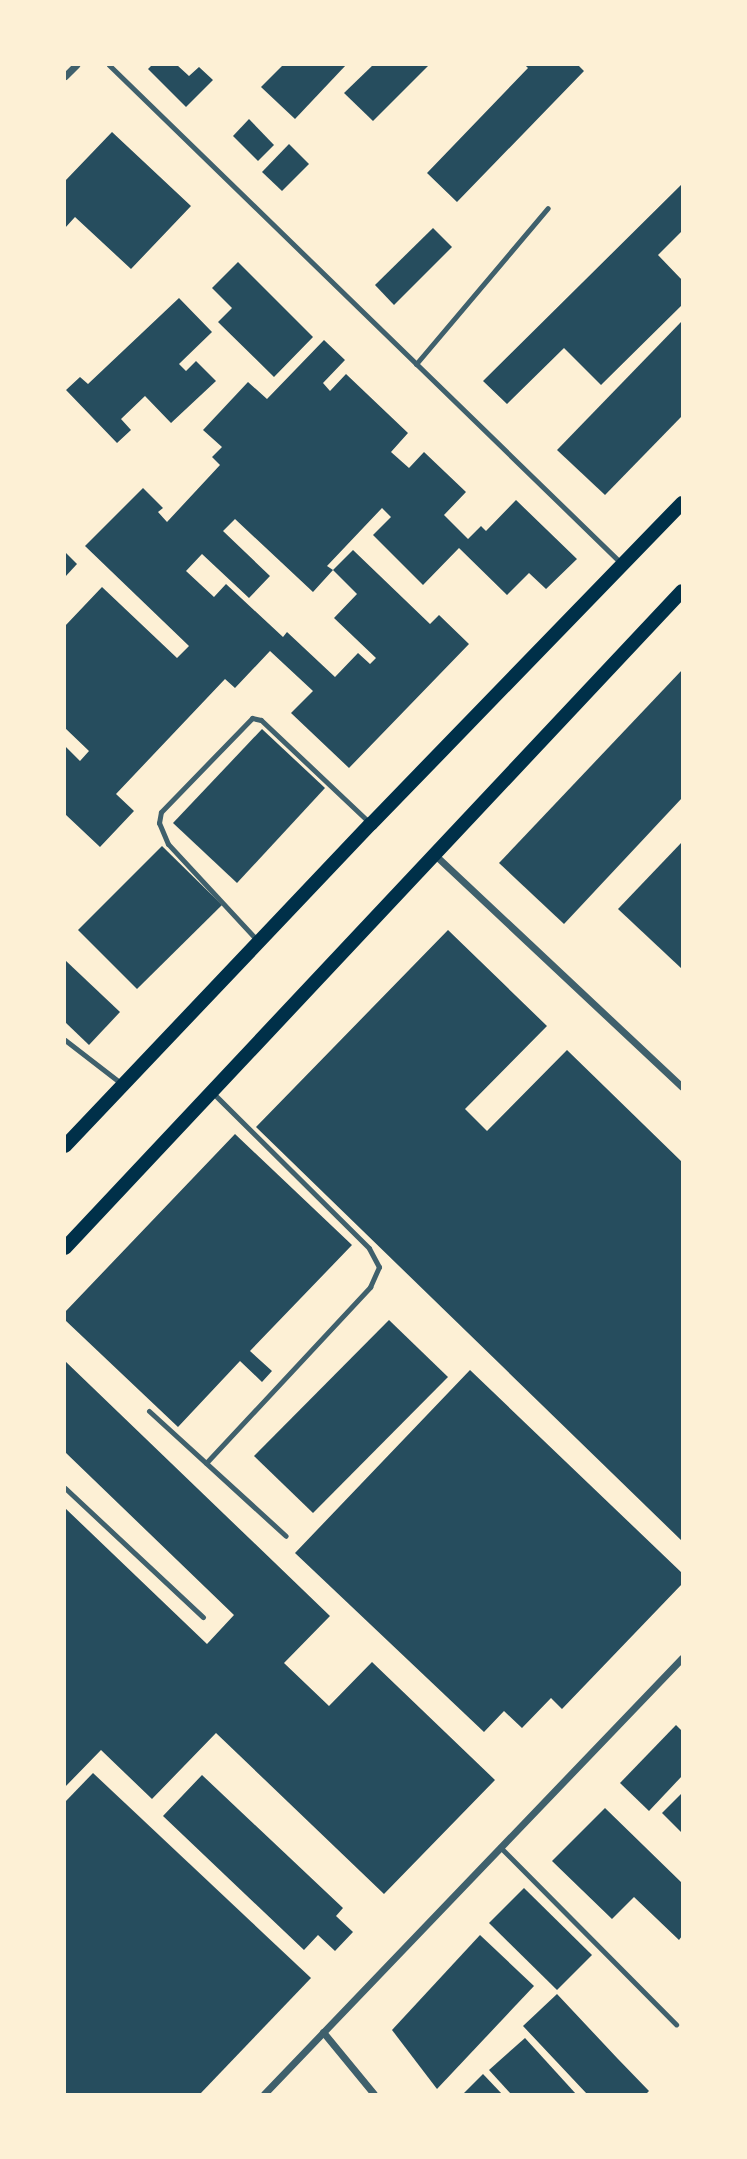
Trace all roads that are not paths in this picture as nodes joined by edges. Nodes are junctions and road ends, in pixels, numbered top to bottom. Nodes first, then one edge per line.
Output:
1 (76, 65) edge
2 (109, 65) edge
3 (65, 76) edge
4 (548, 208) dead end
5 (416, 364) junction
6 (682, 503) edge
7 (623, 565) junction
8 (682, 591) edge
9 (371, 824) junction
10 (434, 855) junction
11 (260, 943) junction
12 (65, 1040) edge
13 (122, 1084) junction
14 (682, 1087) edge
15 (211, 1092) junction
16 (67, 1140) edge
17 (65, 1248) edge
18 (149, 1411) dead end
19 (206, 1463) junction
20 (65, 1489) edge
21 (286, 1536) dead end
22 (204, 1617) dead end
23 (682, 1658) edge
24 (500, 1847) junction
25 (676, 2024) dead end
26 (323, 2032) junction
27 (264, 2094) edge
28 (374, 2094) edge

1 - 3 street
2 - 5 lane
4 - 5 lane
5 - 7 lane
6 - 7 main road
7 - 9 main road
8 - 10 main road
9 - 11 main road
9 - 11 lane
10 - 14 street
10 - 15 main road
11 - 13 main road
12 - 13 lane
13 - 16 main road
15 - 17 main road
15 - 19 lane
18 - 19 lane
19 - 21 lane
20 - 22 lane
23 - 24 street
24 - 25 lane
24 - 26 street
26 - 27 street
26 - 28 street

